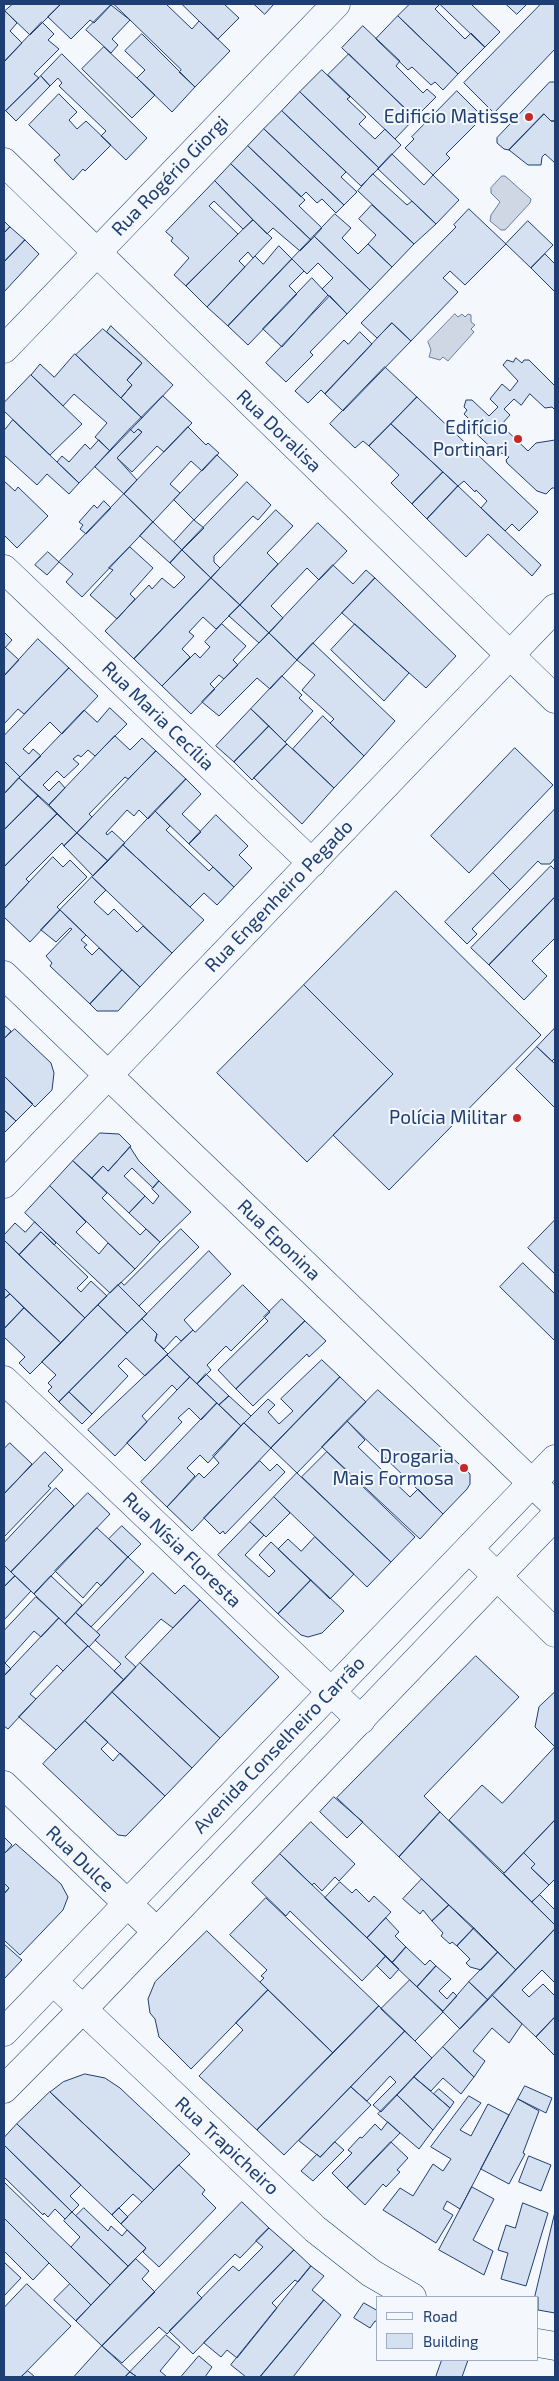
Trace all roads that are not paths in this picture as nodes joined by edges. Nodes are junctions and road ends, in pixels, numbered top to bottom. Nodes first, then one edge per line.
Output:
1 (336, 4) edge
2 (4, 162) edge
3 (97, 253) junction
4 (4, 349) edge
5 (4, 569) edge
6 (555, 608) edge
7 (511, 656) junction
8 (555, 699) edge
9 (312, 863) junction
10 (4, 975) edge
11 (107, 1075) junction
12 (4, 1184) edge
13 (4, 1380) edge
14 (555, 1459) edge
15 (533, 1482) junction
16 (555, 1505) edge
17 (555, 1516) edge
18 (469, 1549) junction
19 (498, 1576) junction
20 (555, 1633) edge
21 (332, 1691) junction
22 (361, 1720) junction
23 (4, 1785) edge
24 (127, 1904) junction
25 (158, 1932) junction
26 (53, 1981) junction
27 (83, 2009) junction
28 (4, 2032) edge
29 (4, 2089) edge
30 (410, 2296) edge
31 (539, 2344) edge
32 (555, 2346) edge

1 - 3 street, Rua Rogério Giorgi
2 - 3 street, Rua Doralisa
3 - 4 street, Rua Rogério Giorgi
3 - 7 street, Rua Doralisa
5 - 9 street, Rua Maria Cecília
6 - 7 street, Rua Engenheiro Pegado
7 - 8 street, Rua Doralisa
7 - 9 street, Rua Engenheiro Pegado
9 - 11 street, Rua Engenheiro Pegado
10 - 11 street, Rua Eponina
11 - 12 street, Rua Engenheiro Pegado
11 - 15 street, Rua Eponina
13 - 21 street, Rua Nísia Floresta
14 - 15 street, Avenida Conselheiro Carrão
15 - 16 street, Rua Eponina
15 - 18 street, Avenida Conselheiro Carrão
17 - 19 street
18 - 19 street
18 - 21 street, Avenida Conselheiro Carrão
19 - 20 street
19 - 22 street
21 - 22 street, Rua Nísia Floresta
21 - 24 street, Avenida Conselheiro Carrão
22 - 25 street
23 - 24 street, Rua Dulce
24 - 25 street, Rua Dulce
24 - 26 street, Avenida Conselheiro Carrão
25 - 27 street
26 - 27 street, Rua Trapicheiro
26 - 28 street, Avenida Conselheiro Carrão
27 - 29 street
27 - 30 street, Rua Trapicheiro
31 - 32 street

